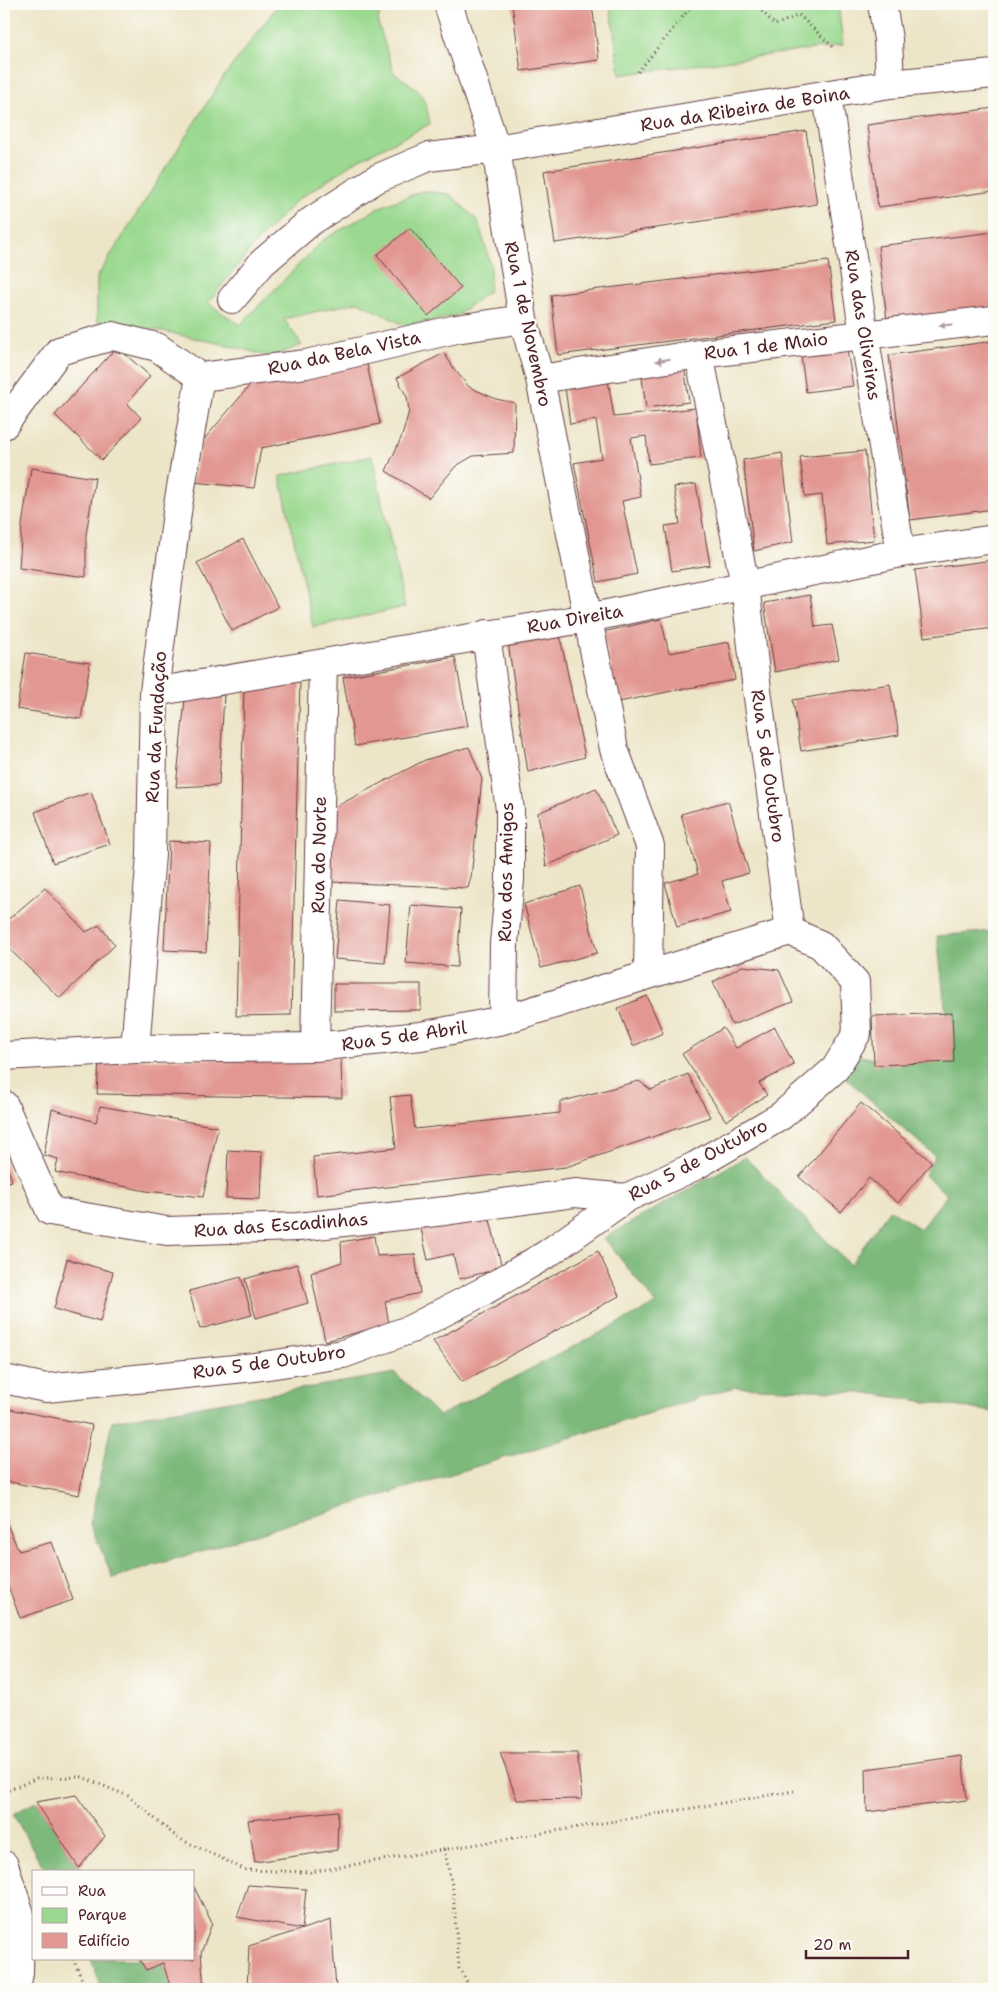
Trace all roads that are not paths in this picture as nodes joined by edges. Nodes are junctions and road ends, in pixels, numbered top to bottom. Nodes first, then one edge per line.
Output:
1 (448, 4) edge
2 (882, 4) edge
3 (994, 74) edge
4 (890, 84) junction
5 (827, 96) junction
6 (496, 150) junction
7 (232, 299) dead end
8 (523, 319) junction
9 (994, 320) edge
10 (864, 334) junction
11 (699, 354) junction
12 (200, 377) junction
13 (540, 380) junction
14 (4, 425) edge
15 (994, 539) edge
16 (901, 553) junction
17 (745, 585) junction
18 (588, 618) junction
19 (486, 634) junction
20 (323, 663) junction
21 (154, 692) junction
22 (790, 931) junction
23 (648, 975) junction
24 (503, 1020) junction
25 (315, 1047) junction
26 (135, 1049) junction
27 (4, 1056) edge
28 (4, 1105) edge
29 (626, 1198) junction
30 (4, 1379) edge
31 (4, 1864) edge
32 (16, 1989) edge

1 - 6 street, Rua 1 de Novembro
2 - 4 street
3 - 4 street, Rua da Ribeira de Boina
4 - 5 street, Rua da Ribeira de Boina
5 - 6 street, Rua da Ribeira de Boina
5 - 10 street, Rua das Oliveiras
6 - 7 street, Rua da Ribeira de Boina
6 - 8 street, Rua 1 de Novembro
8 - 12 street, Rua da Bela Vista
8 - 13 street, Rua 1 de Novembro
9 -> 10 street, Rua 1 de Maio
10 - 11 street, Rua 1 de Maio
10 - 16 street, Rua das Oliveiras
11 -> 13 street, Rua 1 de Maio
11 - 17 street, Rua 5 de Outubro
12 - 14 street
12 - 21 street, Rua da Fundação
13 - 18 street, Rua 1 de Novembro
15 - 16 street, Rua Direita
16 - 17 street, Rua Direita
17 - 18 street, Rua Direita
17 - 22 street, Rua 5 de Outubro
18 - 19 street, Rua Direita
18 - 23 street, Rua 1 de Novembro
19 - 20 street, Rua Direita
19 - 24 street, Rua dos Amigos
20 - 21 street, Rua Direita
20 - 25 street, Rua do Norte
21 - 26 street, Rua da Fundação
22 - 23 street, Rua 5 de Abril
22 - 29 street, Rua 5 de Outubro
23 - 24 street, Rua 5 de Abril
24 - 25 street, Rua 5 de Abril
25 - 26 street, Rua 5 de Abril
26 - 27 street, Rua 5 de Abril
28 - 29 street, Rua das Escadinhas
29 - 30 street, Rua 5 de Outubro
31 - 32 street

